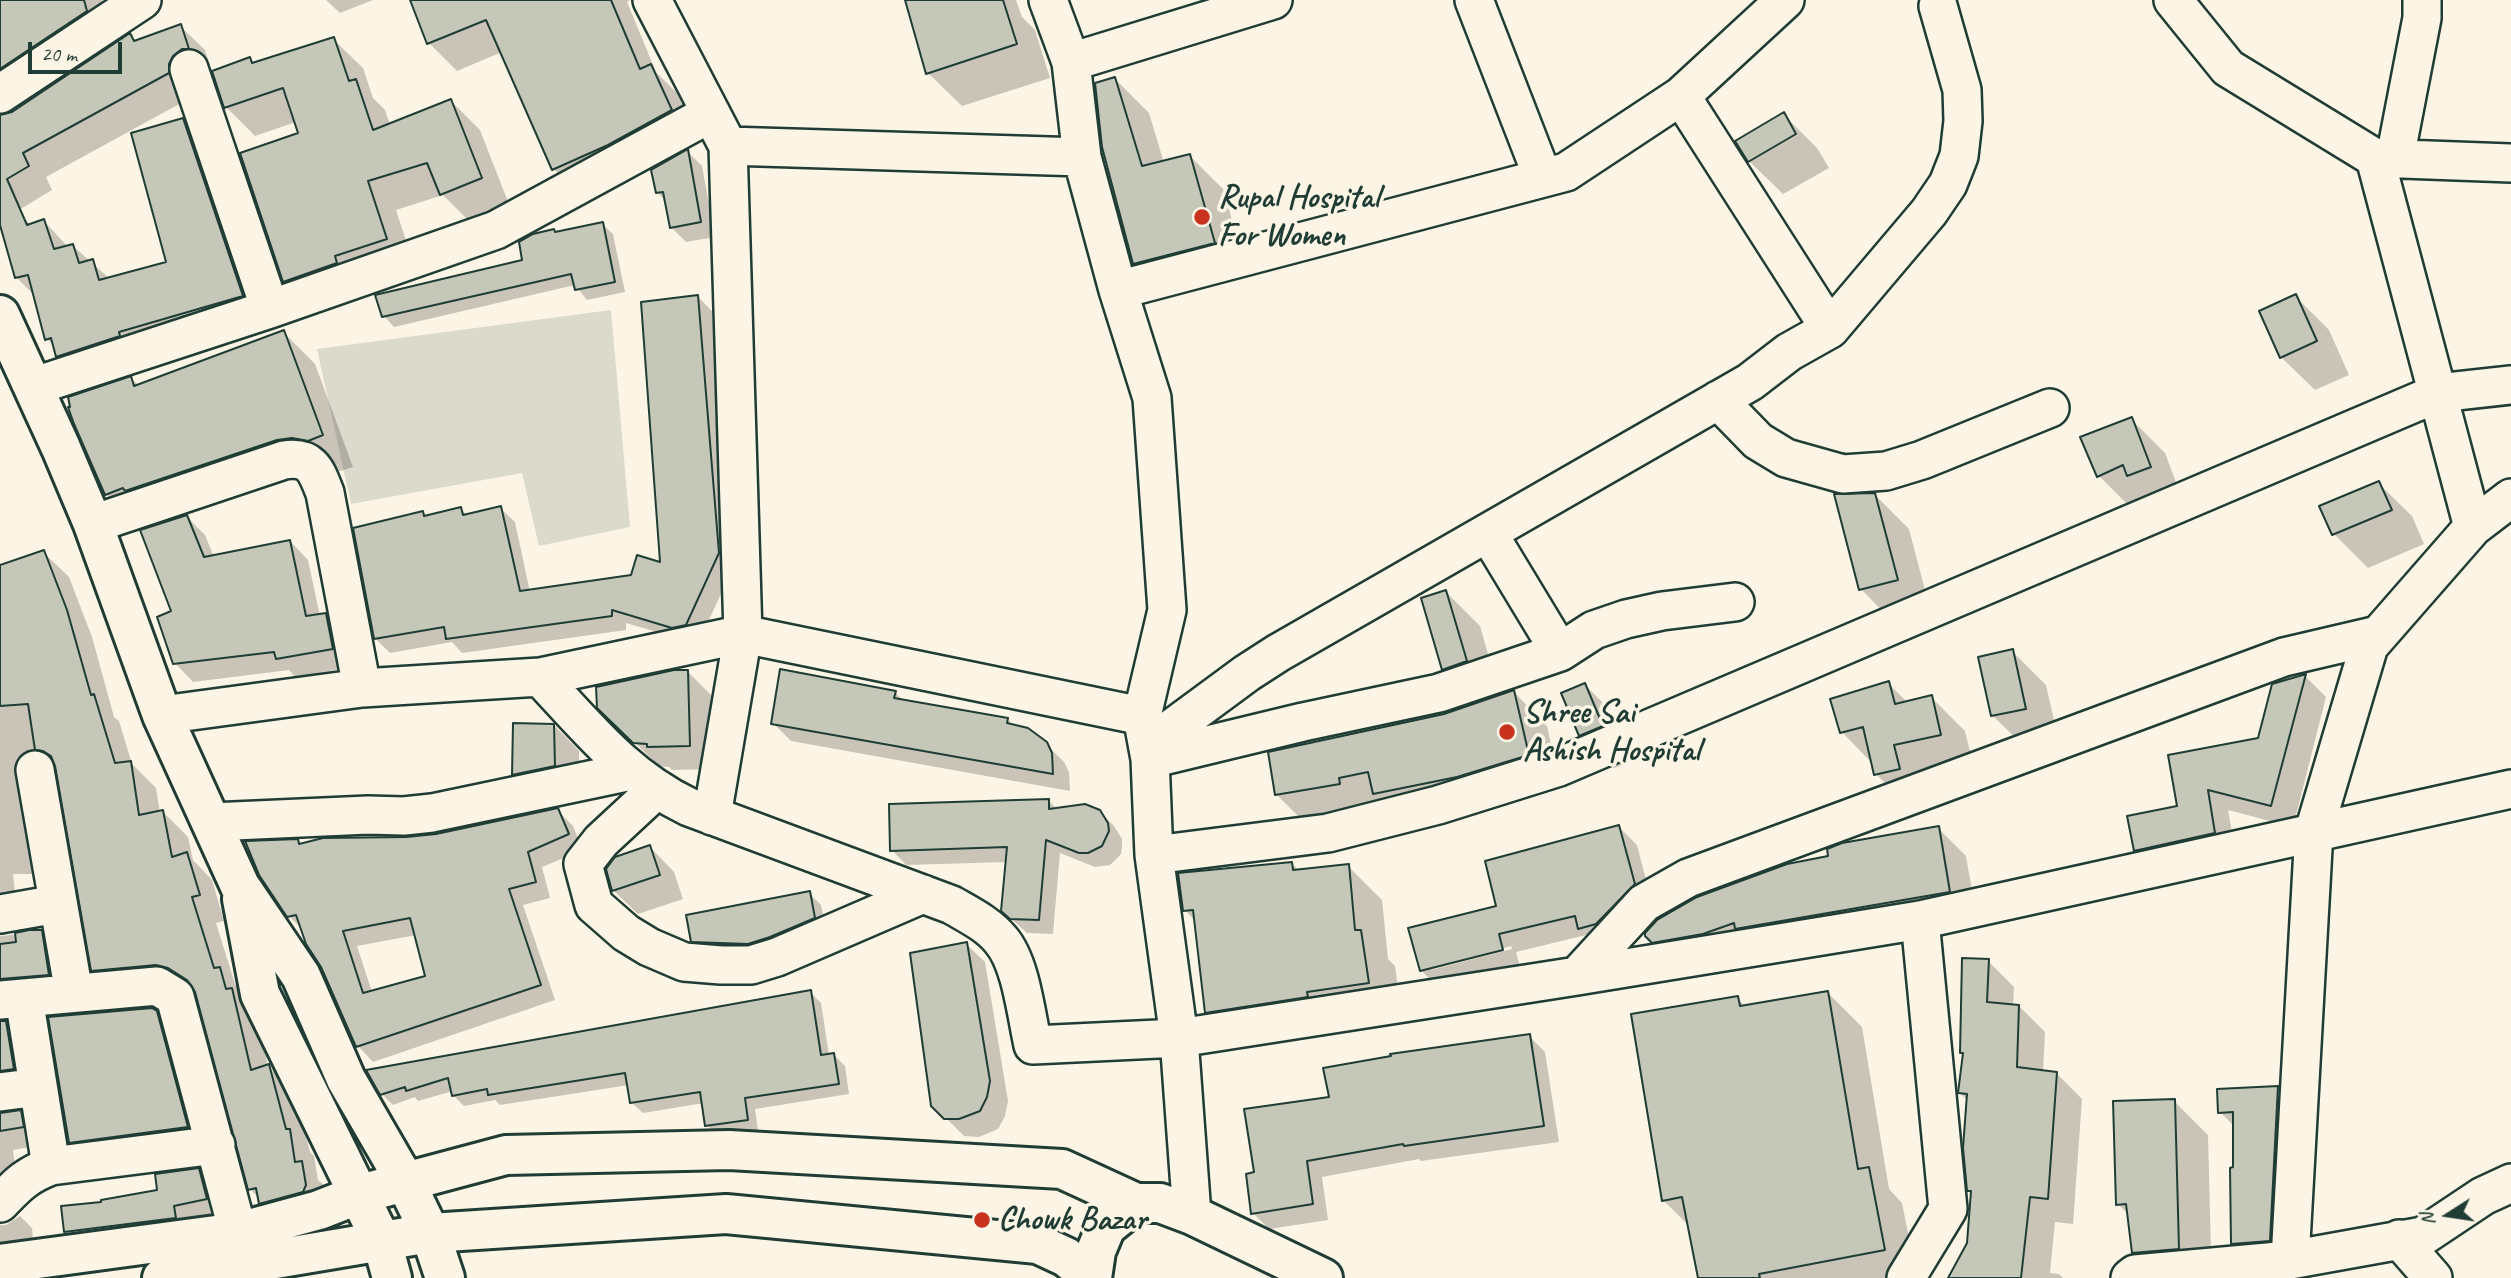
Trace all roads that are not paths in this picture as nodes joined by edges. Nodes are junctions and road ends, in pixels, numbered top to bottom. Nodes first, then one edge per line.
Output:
1 (142, 0) edge
2 (652, 0) edge
3 (1048, 0) edge
4 (1273, 0) edge
5 (1474, 0) edge
6 (1785, 0) edge
7 (2173, 0) edge
8 (2422, 0) edge
9 (1934, 2) edge
10 (1071, 62) junction
11 (189, 69) dead end
12 (0, 94) edge
13 (1681, 96) junction
14 (711, 113) junction
15 (728, 146) junction
16 (1082, 157) junction
17 (2385, 158) junction
18 (2511, 163) edge
19 (1543, 178) junction
20 (1118, 290) junction
21 (270, 309) junction
22 (0, 315) edge
23 (1830, 329) junction
24 (2511, 385) edge
25 (35, 386) junction
26 (2438, 393) junction
27 (1718, 400) junction
28 (2050, 408) dead end
29 (2511, 498) edge
30 (93, 524) junction
31 (2473, 527) junction
32 (1488, 533) junction
33 (1735, 602) dead end
34 (743, 634) junction
35 (2378, 635) junction
36 (1560, 652) junction
37 (540, 677) junction
38 (362, 688) junction
39 (162, 715) junction
40 (1147, 741) junction
41 (36, 769) dead end
42 (644, 781) junction
43 (2511, 789) edge
44 (712, 816) junction
45 (211, 822) junction
46 (2314, 831) junction
47 (1154, 855) junction
48 (240, 886) junction
49 (923, 894) junction
50 (57, 904) junction
51 (0, 914) edge
52 (1920, 920) junction
53 (1577, 976) junction
54 (74, 993) junction
55 (12, 999) edge
56 (1179, 1038) junction
57 (38, 1087) junction
58 (0, 1092) edge
59 (216, 1146) junction
60 (51, 1166) junction
61 (405, 1181) junction
62 (2511, 1182) edge
63 (360, 1194) junction
64 (0, 1203) edge
65 (1136, 1203) junction
66 (1192, 1215) junction
67 (238, 1232) junction
68 (430, 1233) junction
69 (2399, 1239) junction
70 (387, 1260) edge
71 (2290, 1260) junction
72 (0, 1264) edge
73 (2232, 1272) edge
74 (162, 1278) edge
75 (445, 1278) edge
76 (1092, 1278) edge
77 (1323, 1278) edge
78 (1906, 1278) edge
79 (2130, 1278) edge
80 (2433, 1278) edge

1 - 12 street
2 - 14 street
3 - 10 street
4 - 10 street
5 - 19 street
6 - 13 street
7 - 17 street
8 - 17 street
9 - 23 street
10 - 16 street
11 - 21 street
13 - 19 street
13 - 23 street
14 - 15 street
14 - 21 street
15 - 16 street
15 - 34 street
16 - 20 street
17 - 18 street
17 - 26 street
19 - 20 street
20 - 40 street
21 - 25 street
22 - 25 main road
23 - 27 street
24 - 26 street
25 - 30 main road
26 - 31 street
26 - 47 street
27 - 28 street
27 - 32 street
29 - 31 street
30 - 38 street
30 - 39 main road
31 - 35 street
32 - 36 street
32 - 40 street
33 - 36 street
34 - 37 street
34 - 40 street
34 - 44 street
35 - 46 street
35 - 53 street
36 - 40 street
37 - 38 street
37 - 42 street
38 - 39 street
39 - 45 main road
40 - 47 street
41 - 50 street
42 - 44 street
42 - 45 street
42 - 49 street
43 - 46 street
44 - 49 street
45 - 48 main road
46 - 52 street
46 - 71 street
47 - 56 street
48 - 61 main road
48 - 63 main road
49 - 56 street
50 - 51 street
50 - 54 street
52 - 53 street
52 - 78 street
53 - 56 street
54 - 55 street
54 - 59 street
55 - 57 street
56 - 66 street
57 - 58 street
57 - 60 street
59 - 60 street
59 - 67 street
60 - 64 street
61 - 63 main road
61 - 65 main road
61 - 68 main road
62 - 69 street
63 - 67 main road
63 - 70 main road
65 - 66 main road
65 - 76 main road
66 - 77 main road
67 - 72 main road
68 - 70 main road
68 - 75 main road
68 - 76 main road
69 - 71 street
69 - 80 street
70 - 74 main road
71 - 73 street
73 - 79 street

